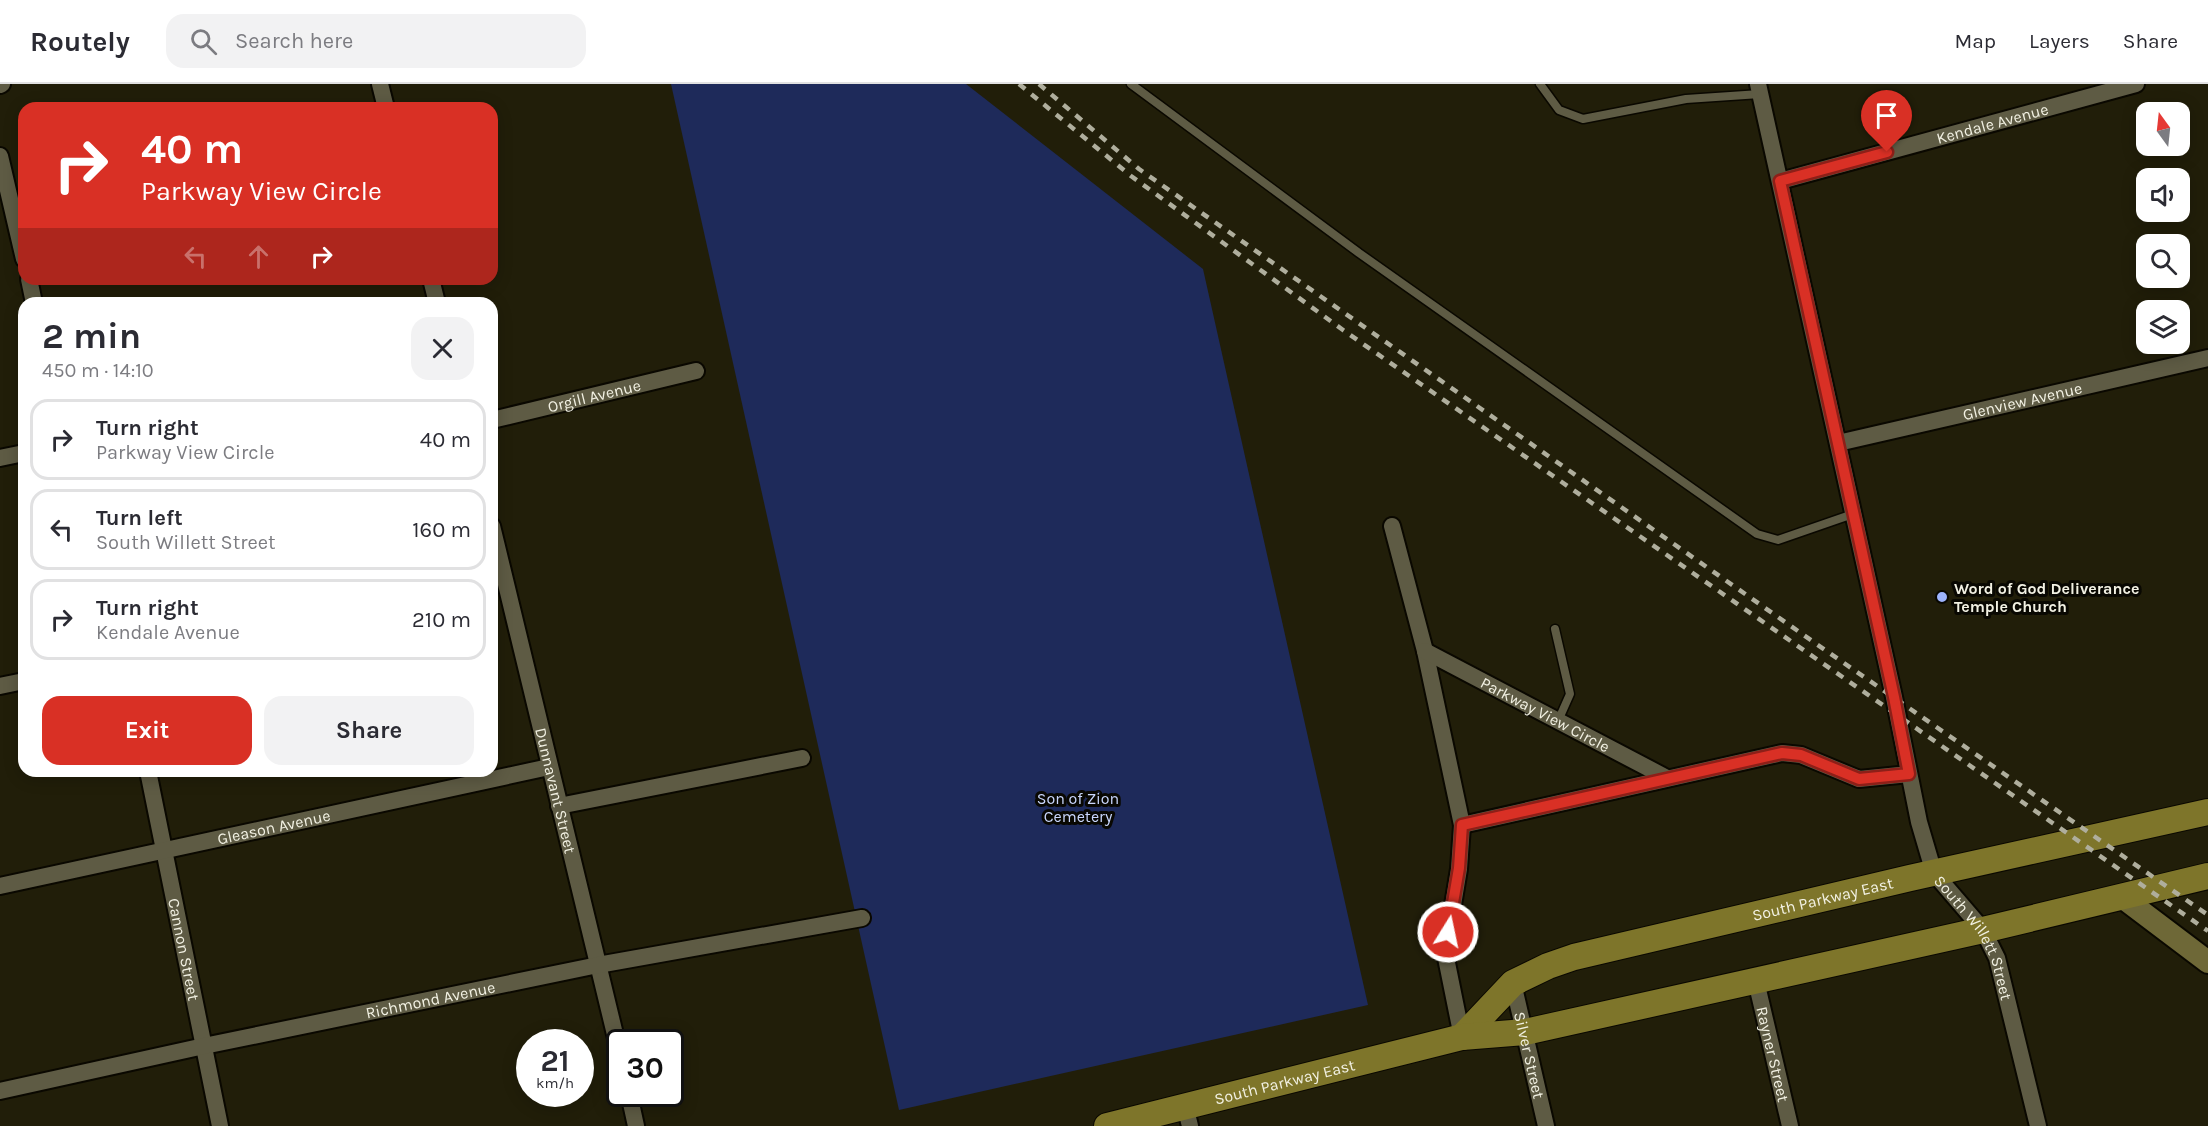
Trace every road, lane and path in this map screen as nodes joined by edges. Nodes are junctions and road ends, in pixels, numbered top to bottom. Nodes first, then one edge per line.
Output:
1 (380, 84) edge
2 (1131, 84) edge
3 (1540, 84) edge
4 (2136, 84) edge
5 (1759, 89) edge
6 (384, 102) edge
7 (0, 156) edge
8 (1780, 181) junction
9 (18, 233) edge
10 (2208, 358) edge
11 (696, 371) dead end
12 (498, 419) edge
13 (1838, 443) junction
14 (18, 454) edge
15 (0, 459) edge
16 (1853, 514) junction
17 (1392, 526) dead end
18 (498, 578) edge
19 (1556, 629) dead end
20 (1425, 651) junction
21 (18, 682) edge
22 (0, 686) edge
23 (1558, 721) junction
24 (802, 758) dead end
25 (549, 767) junction
26 (1909, 774) junction
27 (149, 777) edge
28 (1667, 778) junction
29 (559, 806) junction
30 (2208, 812) edge
31 (1462, 825) junction
32 (164, 849) junction
33 (1934, 873) junction
34 (2208, 876) edge
35 (0, 886) edge
36 (2122, 897) junction
37 (862, 918) dead end
38 (1983, 930) junction
39 (2208, 962) edge
40 (598, 965) junction
41 (1756, 981) junction
42 (1513, 983) junction
43 (614, 1029) edge
44 (1525, 1032) junction
45 (1462, 1037) junction
46 (204, 1046) junction
47 (0, 1091) edge
48 (632, 1107) edge
49 (1187, 1116) edge
50 (220, 1126) edge
51 (636, 1126) edge
52 (1107, 1126) edge
53 (1546, 1126) edge
54 (1790, 1126) edge
55 (2038, 1126) edge

1 - 6 street
2 - 16 lane
3 - 5 lane
4 - 8 street, Kendale Avenue
5 - 8 street, South Willett Street
7 - 9 street
8 - 13 street, South Willett Street
10 - 13 street, Glenview Avenue
11 - 12 street, Orgill Avenue
13 - 16 street, South Willett Street
14 - 15 street
16 - 26 street, South Willett Street
17 - 20 street
18 - 25 street, Dunnavant Street
19 - 23 lane
20 - 23 street, Parkway View Circle
20 - 31 street
21 - 22 street
23 - 28 street, Parkway View Circle
24 - 29 street
25 - 29 street, Dunnavant Street
25 - 32 street, Gleason Avenue
26 - 28 street
26 - 33 street, South Willett Street
27 - 32 street, Cannon Street
28 - 31 street
29 - 40 street, Dunnavant Street
30 - 33 main road, South Parkway East
31 - 45 street
32 - 35 street, Gleason Avenue
32 - 46 street, Cannon Street
33 - 38 street, South Willett Street
33 - 42 main road, South Parkway East
34 - 36 main road, South Parkway East
36 - 38 main road, South Parkway East
36 - 39 street
37 - 40 street, Richmond Avenue
38 - 41 main road, South Parkway East
38 - 55 street, South Willett Street
40 - 43 street, Dunnavant Street
40 - 46 street, Richmond Avenue
41 - 44 main road, South Parkway East
41 - 54 street, Rayner Street
42 - 44 street, Silver Street
42 - 45 main road, South Parkway East
44 - 45 main road, South Parkway East
44 - 53 street, Silver Street
45 - 49 main road, South Parkway East
46 - 47 street, Richmond Avenue
46 - 50 street, Cannon Street
48 - 51 street
49 - 52 main road, South Parkway East

